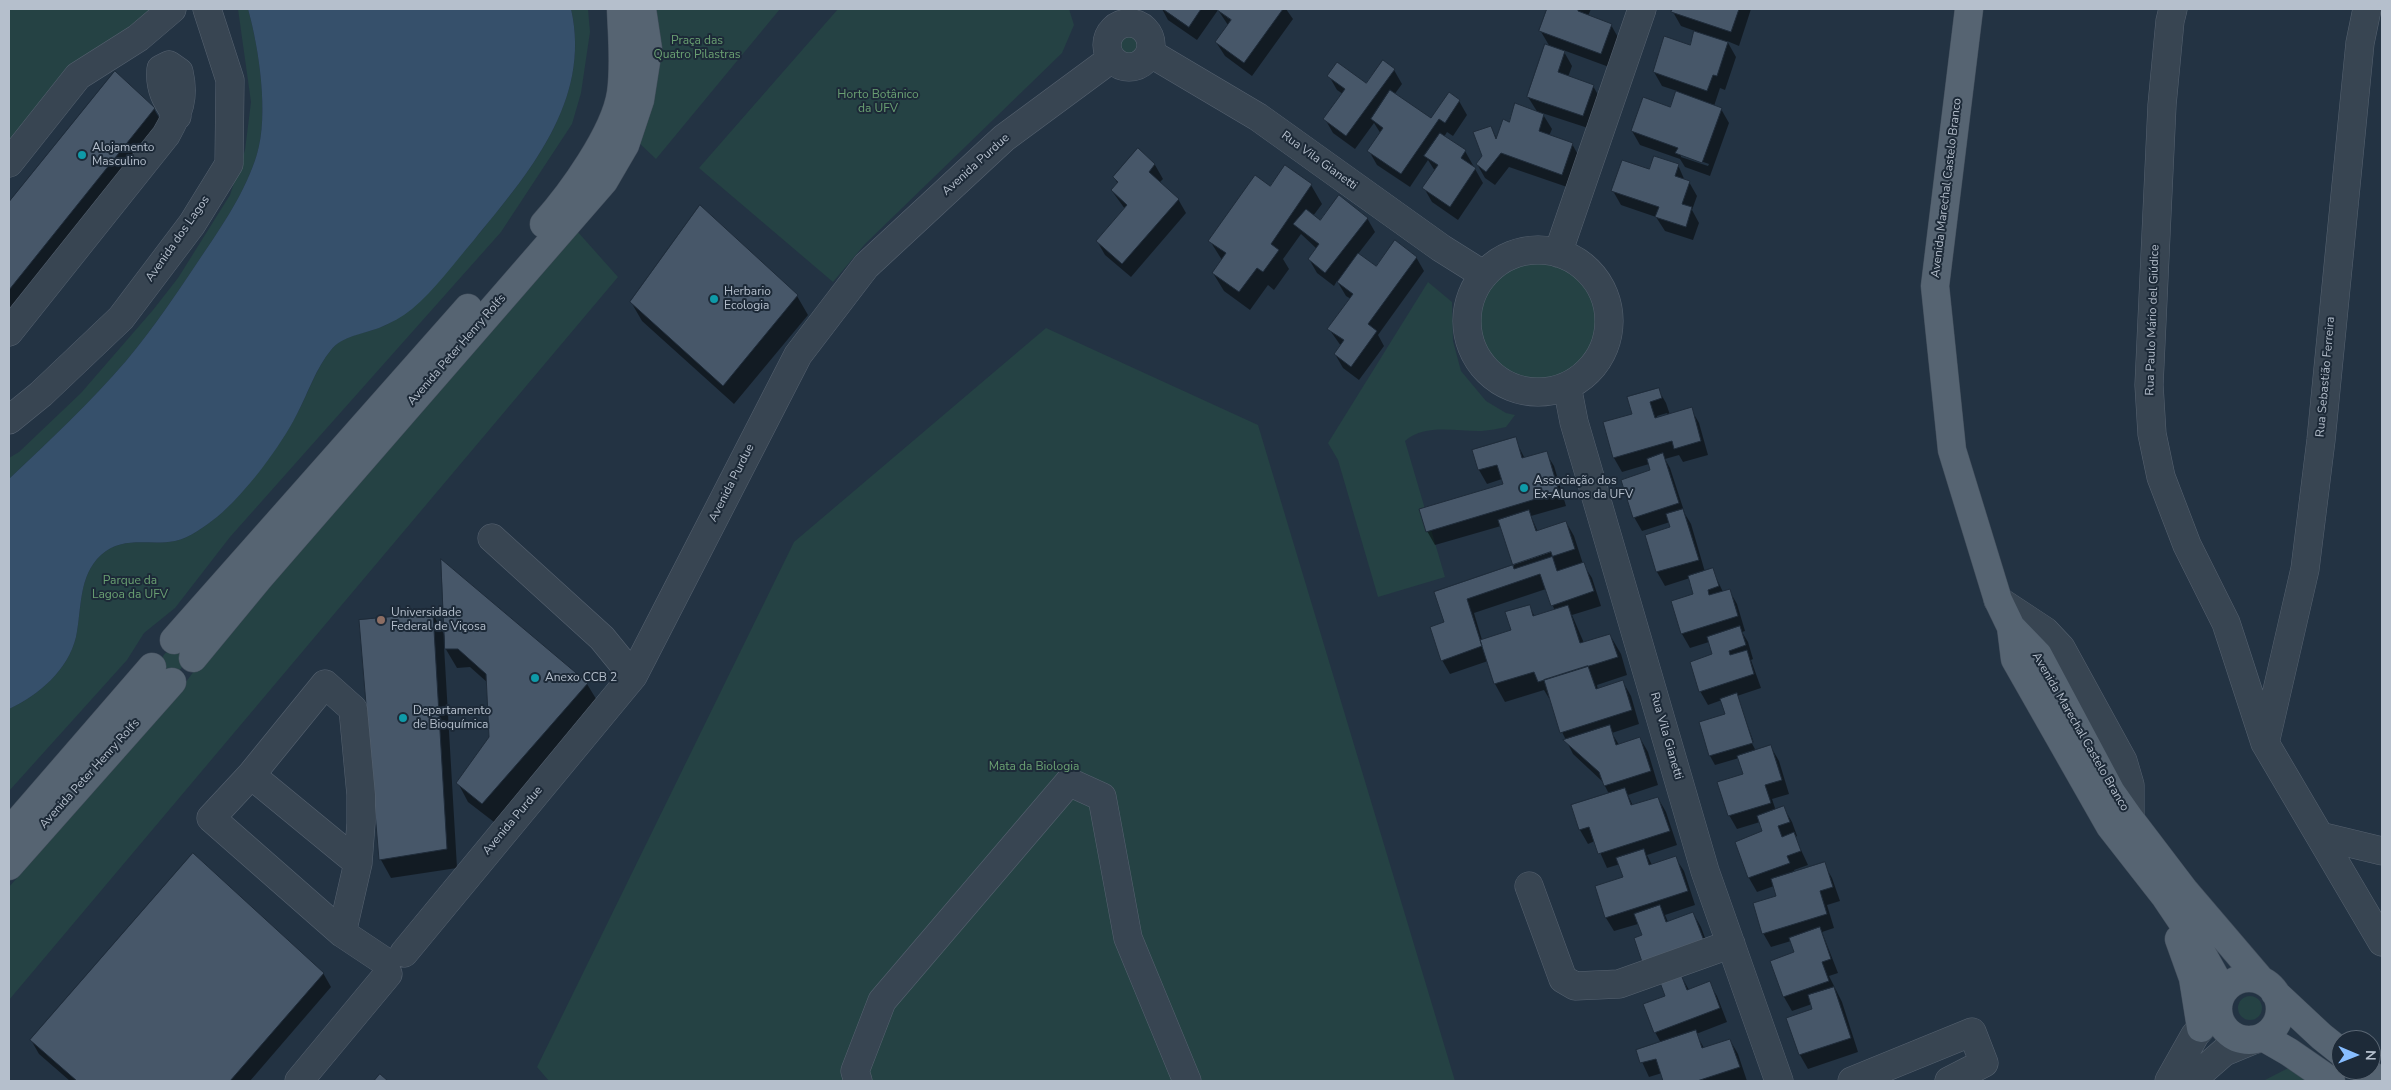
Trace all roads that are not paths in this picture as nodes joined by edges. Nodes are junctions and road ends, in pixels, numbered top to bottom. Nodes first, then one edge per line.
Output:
1 (172, 9) edge
2 (207, 9) edge
3 (621, 9) edge
4 (642, 9) edge
5 (1642, 9) edge
6 (1969, 9) edge
7 (2173, 9) edge
8 (2367, 9) edge
9 (1115, 16) edge
10 (1150, 53) junction
11 (1111, 59) junction
12 (176, 116) dead end
13 (9, 163) edge
14 (1558, 252) junction
15 (1484, 275) junction
16 (9, 332) edge
17 (1567, 386) junction
18 (9, 420) edge
19 (492, 538) dead end
20 (1998, 600) junction
21 (2011, 628) junction
22 (184, 649) junction
23 (162, 675) junction
24 (633, 676) junction
25 (2265, 743) junction
26 (251, 774) junction
27 (2130, 819) junction
28 (9, 832) edge
29 (2320, 836) junction
30 (2382, 851) edge
31 (358, 863) junction
32 (9, 866) edge
33 (1528, 886) dead end
34 (2164, 895) junction
35 (342, 933) junction
36 (2382, 942) edge
37 (1731, 944) junction
38 (392, 963) junction
39 (2268, 986) junction
40 (2214, 1010) junction
41 (2258, 1038) junction
42 (2331, 1044) edge
43 (299, 1081) edge
44 (858, 1081) edge
45 (1187, 1081) edge
46 (1779, 1081) edge
47 (1852, 1081) edge
48 (1949, 1081) edge
49 (2169, 1081) edge
50 (2191, 1081) edge
51 (2331, 1081) edge

1 - 13 street
2 - 18 street, Avenida dos Lagos
3 - 22 main road, Avenida Peter Henry Rolfs
4 - 22 main road, Avenida Peter Henry Rolfs
5 - 14 street
6 - 20 main road, Avenida Marechal Castelo Branco
7 - 25 street, Rua Paulo Mário del Giúdice
8 - 25 street, Rua Sebastião Ferreira
9 - 10 street
9 - 11 street
10 - 11 street
10 - 15 street, Rua Vila Gianetti
11 - 24 street, Avenida Purdue
12 - 16 street
14 - 15 street
14 - 17 street
15 - 17 street
17 - 37 street, Rua Vila Gianetti
19 - 24 street
20 - 21 main road, Avenida Marechal Castelo Branco
20 - 27 street
21 - 27 main road, Avenida Marechal Castelo Branco
21 - 34 main road, Avenida Marechal Castelo Branco
22 - 23 main road
22 - 23 main road
23 - 28 main road, Avenida Peter Henry Rolfs
23 - 32 main road, Avenida Peter Henry Rolfs
24 - 38 street, Avenida Purdue
25 - 29 street, Rua Paulo Mário del Giúdice
26 - 31 street
26 - 31 street
26 - 35 street
27 - 39 main road, Avenida Marechal Castelo Branco
29 - 30 street
29 - 36 street, Rua Paulo Mário del Giúdice
31 - 35 street
33 - 37 street
34 - 40 main road
34 - 40 main road, Avenida Marechal Castelo Branco
35 - 38 street
37 - 46 street, Rua Vila Gianetti
38 - 43 street, Avenida Purdue
39 - 40 main road
39 - 41 main road
39 - 42 main road, Avenida Marechal Castelo Branco
40 - 41 main road
40 - 49 street
41 - 50 street
41 - 51 main road
44 - 45 street
47 - 48 street

